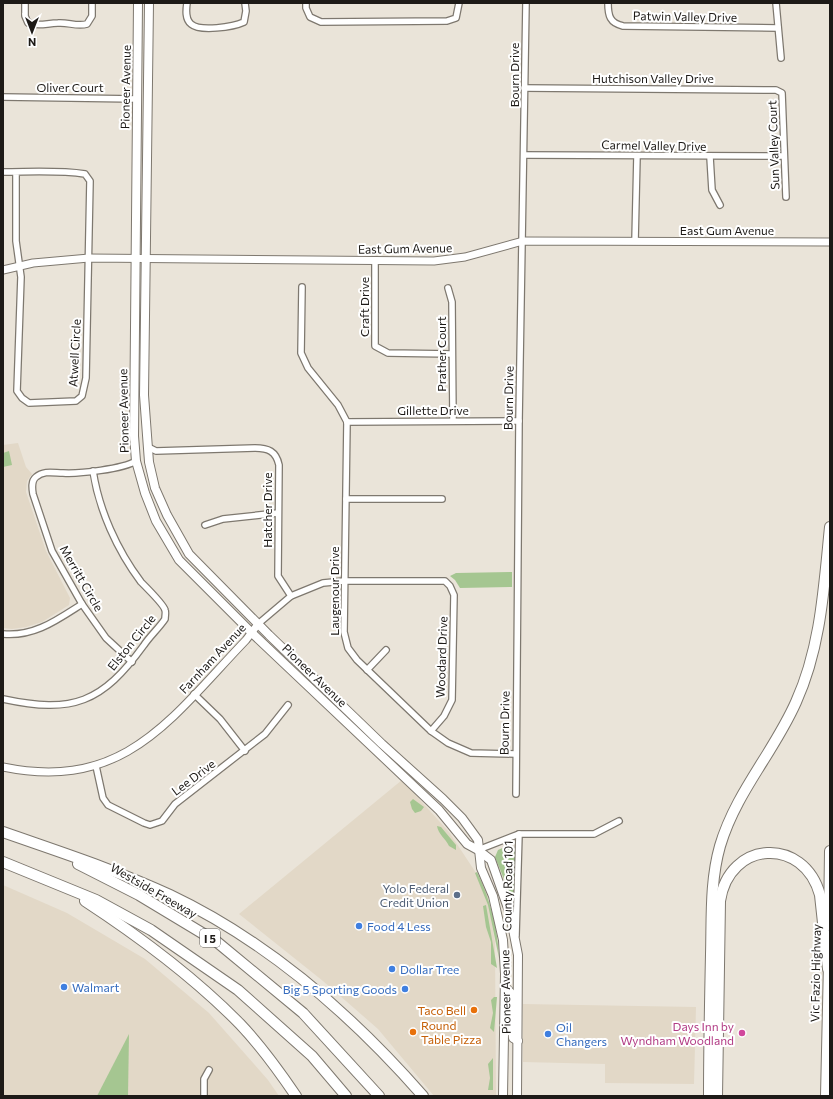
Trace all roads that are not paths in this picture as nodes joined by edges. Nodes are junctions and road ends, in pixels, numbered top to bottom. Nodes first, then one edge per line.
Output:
1 (25, 3) edge
2 (92, 3) edge
3 (138, 3) edge
4 (149, 3) edge
5 (187, 3) edge
6 (244, 3) edge
7 (306, 3) edge
8 (459, 3) edge
9 (526, 3) edge
10 (608, 3) edge
11 (776, 3) edge
12 (778, 28) junction
13 (781, 58) dead end
14 (524, 88) junction
15 (782, 93) joint
16 (3, 98) edge
17 (137, 99) junction
18 (524, 155) junction
19 (637, 156) junction
20 (784, 156) junction
21 (710, 157) junction
22 (3, 172) edge
23 (16, 172) junction
24 (786, 197) dead end
25 (720, 205) dead end
26 (523, 240) junction
27 (635, 241) junction
28 (830, 242) edge
29 (89, 258) junction
30 (135, 259) junction
31 (146, 259) junction
32 (376, 261) junction
33 (19, 266) junction
34 (3, 270) edge
35 (302, 287) dead end
36 (448, 288) dead end
37 (452, 354) junction
38 (453, 421) junction
39 (519, 421) junction
40 (347, 422) junction
41 (148, 447) junction
42 (136, 461) junction
43 (93, 470) junction
44 (346, 499) junction
45 (442, 499) dead end
46 (278, 513) junction
47 (205, 525) dead end
48 (830, 527) edge
49 (344, 581) junction
50 (445, 581) joint
51 (291, 596) junction
52 (82, 604) junction
53 (258, 624) junction
54 (252, 633) junction
55 (3, 634) edge
56 (386, 650) dead end
57 (132, 662) junction
58 (367, 670) junction
59 (194, 694) junction
60 (3, 699) edge
61 (288, 705) dead end
62 (431, 731) junction
63 (245, 751) junction
64 (379, 754) junction
65 (515, 754) junction
66 (96, 766) junction
67 (3, 767) edge
68 (430, 787) junction
69 (516, 794) dead end
70 (619, 821) dead end
71 (3, 832) edge
72 (519, 834) junction
73 (478, 850) junction
74 (830, 851) edge
75 (3, 862) edge
76 (60, 884) junction
77 (516, 939) junction
78 (828, 969) junction
79 (505, 987) junction
80 (504, 1007) junction
81 (518, 1018) junction
82 (518, 1041) junction
83 (210, 1070) dead end
84 (204, 1096) edge
85 (296, 1096) edge
86 (346, 1096) edge
87 (379, 1096) edge
88 (423, 1096) edge
89 (503, 1096) edge
90 (517, 1096) edge
91 (709, 1096) edge
92 (717, 1096) edge
93 (826, 1096) edge

1 - 2 street
3 - 17 main road, Pioneer Avenue
4 - 31 main road, Pioneer Avenue
5 - 6 street
7 - 8 street
9 - 14 street, Bourn Drive
10 - 12 street, Patwin Valley Drive
11 - 12 street
12 - 13 street
14 - 15 street, Hutchison Valley Drive
14 - 18 street, Bourn Drive
15 - 20 street, Sun Valley Court
16 - 17 street, Oliver Court
17 - 30 main road, Pioneer Avenue
18 - 19 street, Carmel Valley Drive
18 - 26 street, Bourn Drive
19 - 21 street, Carmel Valley Drive
19 - 27 street
20 - 21 street, Carmel Valley Drive
20 - 24 street, Sun Valley Court
21 - 25 street
22 - 23 street
23 - 29 street
23 - 33 street
26 - 27 street, East Gum Avenue
26 - 32 street, East Gum Avenue
26 - 39 street, Bourn Drive
27 - 28 street, East Gum Avenue
29 - 30 street, East Gum Avenue
29 - 33 street, East Gum Avenue
29 - 33 street, Atwell Circle
30 - 31 street, East Gum Avenue
30 - 42 main road, Pioneer Avenue
31 - 32 street, East Gum Avenue
31 - 41 main road, Pioneer Avenue
32 - 37 street, Craft Drive
33 - 34 street, East Gum Avenue
35 - 40 street
36 - 37 street, Prather Court
37 - 38 street, Prather Court
38 - 39 street, Gillette Drive
38 - 40 street, Gillette Drive
39 - 65 street, Bourn Drive
40 - 44 street, Laugenour Drive
41 - 46 street, Hatcher Drive
41 - 53 main road, Pioneer Avenue
42 - 43 street, Merritt Circle
42 - 54 main road, Pioneer Avenue
43 - 52 street, Merritt Circle
43 - 57 street, Elston Circle
44 - 45 street
44 - 49 street, Laugenour Drive
46 - 47 street
46 - 51 street, Hatcher Drive
48 - 91 highway
49 - 50 street, Farnham Avenue
49 - 51 street, Farnham Avenue
49 - 58 street, Laugenour Drive
50 - 62 street, Woodard Drive
51 - 53 street, Farnham Avenue
52 - 55 street
52 - 57 street, Merritt Circle
53 - 54 street, Farnham Avenue
53 - 68 main road, Pioneer Avenue
54 - 59 street, Farnham Avenue
54 - 64 main road, Pioneer Avenue
56 - 58 street
57 - 60 street, Elston Circle
58 - 62 street, Laugenour Drive
59 - 63 street
59 - 66 street, Farnham Avenue
61 - 63 street, Lee Drive
62 - 65 street, Laugenour Drive
63 - 66 street, Lee Drive
64 - 68 main road
64 - 73 main road, Pioneer Avenue
65 - 69 street, Bourn Drive
66 - 67 street, Farnham Avenue
68 - 73 main road, Pioneer Avenue
70 - 72 street
71 - 87 highway, Westside Freeway / I 5
71 - 88 highway
72 - 73 street
72 - 77 street, County Road 101
73 - 77 main road, Pioneer Avenue
73 - 79 main road, Pioneer Avenue
74 - 78 highway, Vic Fazio Highway
75 - 76 highway, I 5
76 - 85 highway
76 - 86 highway, I 5
77 - 81 main road, Pioneer Avenue
78 - 92 highway
78 - 93 highway, Vic Fazio Highway
79 - 80 main road, Pioneer Avenue
79 - 81 main road
80 - 82 main road
80 - 89 main road, Pioneer Avenue
81 - 82 main road, Pioneer Avenue
82 - 90 main road, Pioneer Avenue
83 - 84 street

